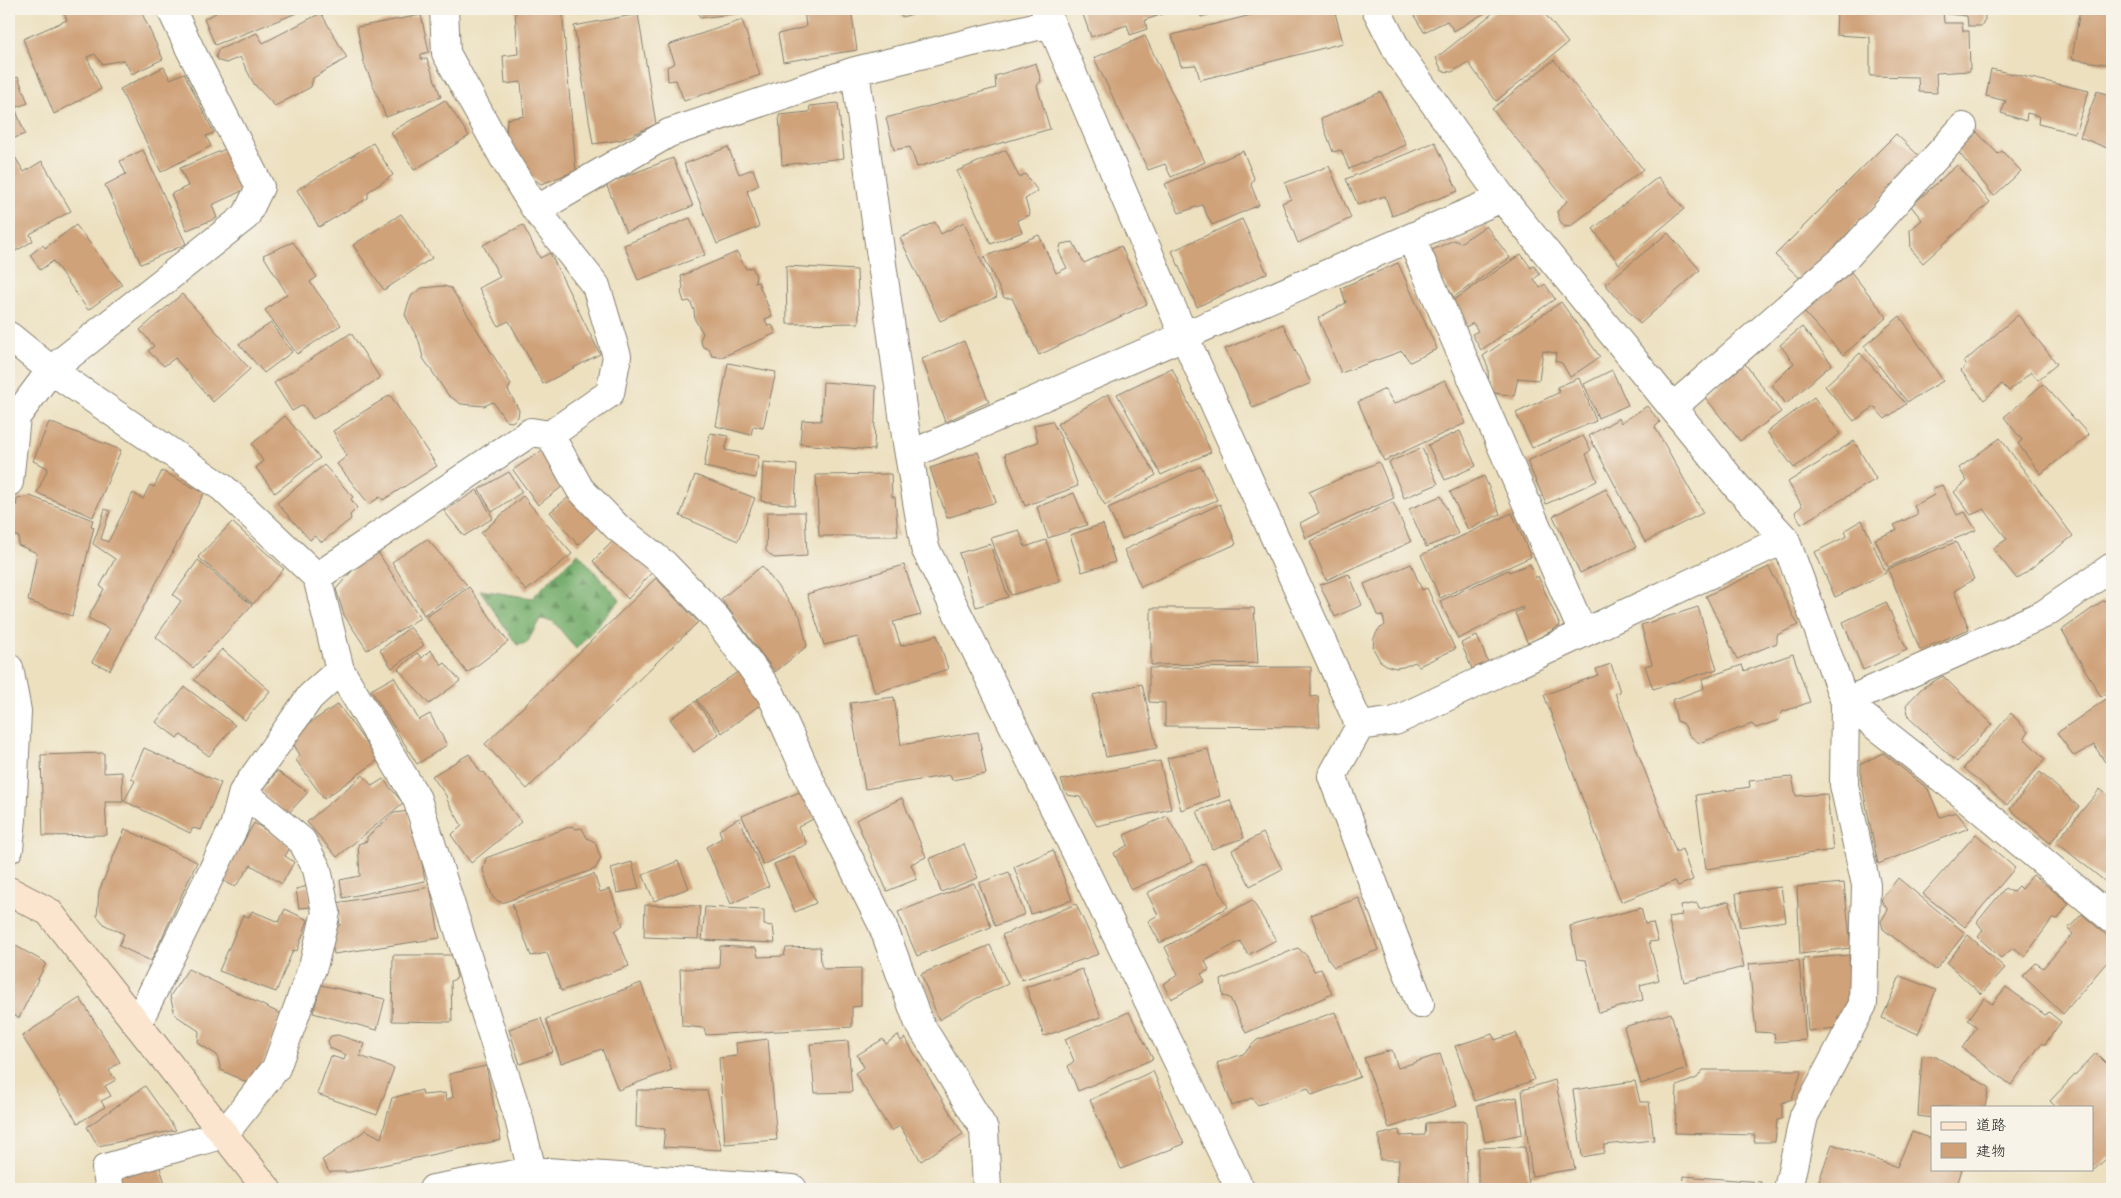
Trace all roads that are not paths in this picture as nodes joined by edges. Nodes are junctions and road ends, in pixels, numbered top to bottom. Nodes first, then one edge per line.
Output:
1 (172, 9) edge
2 (444, 9) edge
3 (1376, 9) edge
4 (1047, 16) edge
5 (855, 71) junction
6 (1962, 127) dead end
7 (1502, 198) junction
8 (536, 210) junction
9 (1411, 238) junction
10 (9, 336) edge
11 (1184, 336) junction
12 (51, 370) junction
13 (1673, 408) junction
14 (550, 435) junction
15 (909, 455) junction
16 (9, 482) edge
17 (1784, 539) junction
18 (2112, 567) edge
19 (317, 577) junction
20 (1583, 633) junction
21 (9, 668) edge
22 (340, 670) junction
23 (1845, 702) junction
24 (1360, 726) junction
25 (242, 792) junction
26 (9, 849) edge
27 (9, 891) edge
28 (2112, 919) edge
29 (1420, 1004) dead end
30 (137, 1024) junction
31 (224, 1134) junction
32 (532, 1171) junction
33 (110, 1189) edge
34 (267, 1189) edge
35 (433, 1189) edge
36 (793, 1189) edge
37 (987, 1189) edge
38 (1240, 1189) edge
39 (1788, 1189) edge

1 - 12 street
2 - 8 street
3 - 7 street
4 - 5 street
4 - 11 street
5 - 8 street
5 - 15 street
6 - 13 street
7 - 9 street
7 - 13 street
8 - 14 street
9 - 11 street
9 - 20 street
10 - 12 street
11 - 15 street
11 - 24 street
12 - 16 street
12 - 19 street
13 - 17 street
14 - 19 street
14 - 37 street
15 - 38 street
17 - 20 street
17 - 23 street
18 - 23 street
19 - 22 street
20 - 24 street
21 - 26 street
22 - 25 street
22 - 32 street
23 - 28 street
23 - 39 street
24 - 29 street
25 - 30 street
25 - 31 street
27 - 30 street
30 - 31 street
31 - 33 street
31 - 34 street
32 - 35 street
32 - 36 street

